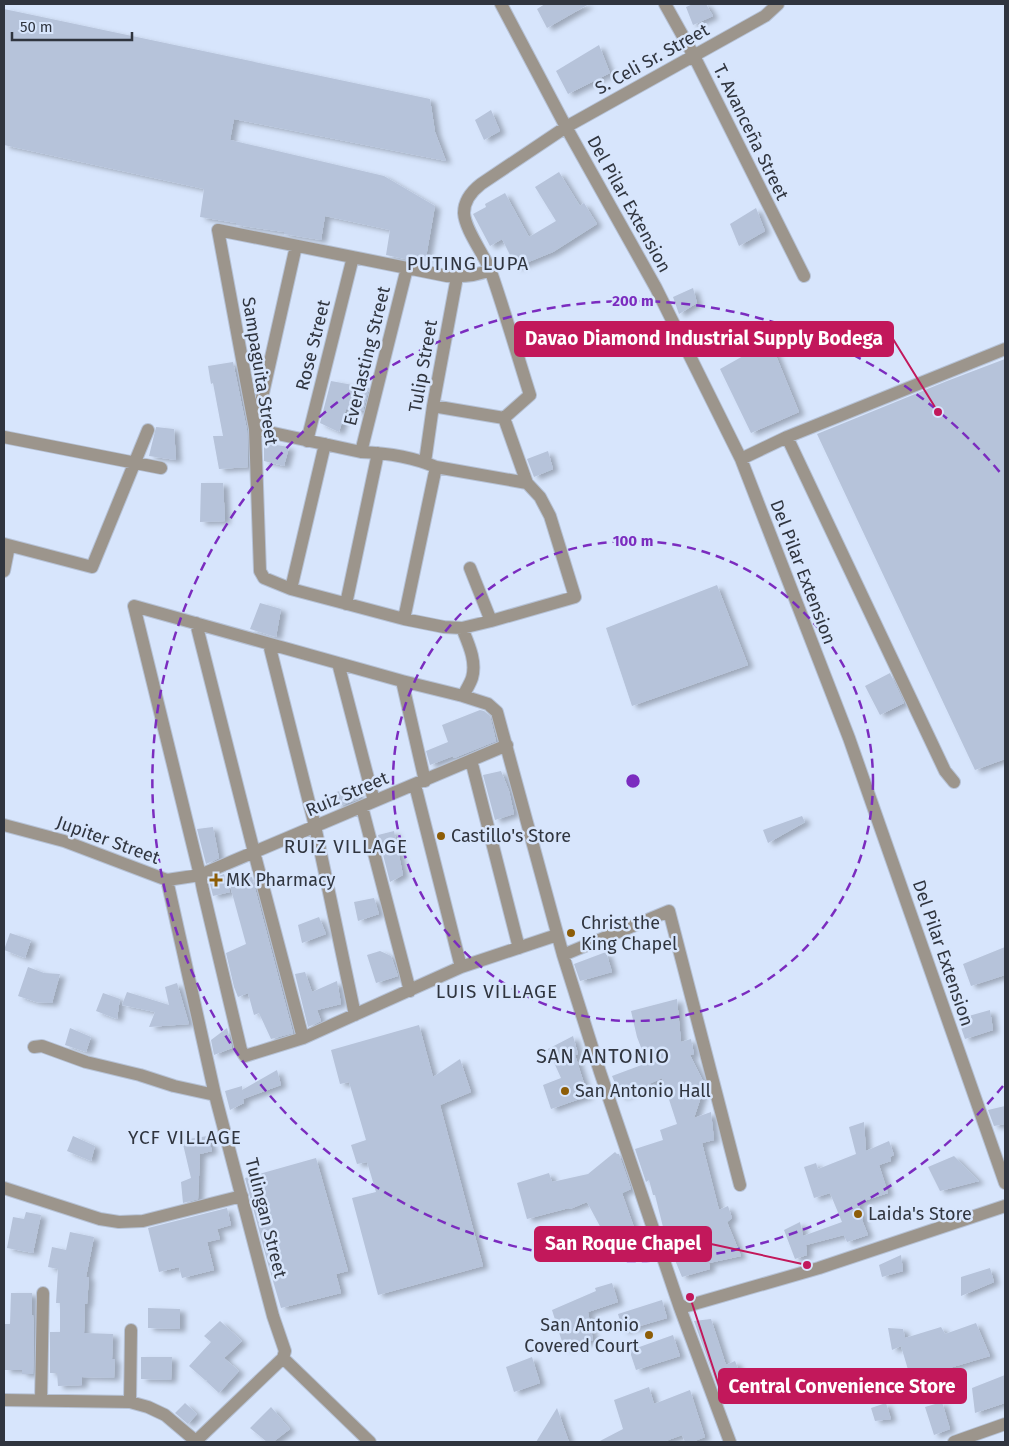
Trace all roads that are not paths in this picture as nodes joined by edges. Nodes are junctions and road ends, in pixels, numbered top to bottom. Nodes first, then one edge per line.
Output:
1 (501, 4) edge
2 (665, 4) edge
3 (778, 4) edge
4 (694, 56) junction
5 (566, 127) junction
6 (296, 246) junction
7 (353, 257) junction
8 (407, 268) junction
9 (490, 270) junction
10 (804, 276) dead end
11 (457, 277) junction
12 (1005, 349) edge
13 (433, 406) junction
14 (504, 418) junction
15 (255, 429) junction
16 (148, 430) dead end
17 (4, 437) edge
18 (787, 437) junction
19 (307, 441) junction
20 (325, 444) junction
21 (361, 452) junction
22 (378, 453) junction
23 (741, 459) junction
24 (134, 463) junction
25 (431, 465) junction
26 (161, 468) dead end
27 (527, 483) junction
28 (7, 545) edge
29 (470, 568) dead end
30 (4, 571) edge
31 (291, 588) junction
32 (346, 604) junction
33 (404, 619) junction
34 (491, 621) junction
35 (196, 623) junction
36 (462, 628) junction
37 (269, 644) junction
38 (338, 663) junction
39 (402, 681) junction
40 (463, 696) junction
41 (507, 745) junction
42 (472, 760) junction
43 (954, 782) dead end
44 (420, 783) junction
45 (368, 804) junction
46 (4, 825) edge
47 (315, 826) junction
48 (254, 852) junction
49 (200, 875) junction
50 (167, 880) junction
51 (557, 935) junction
52 (519, 948) junction
53 (563, 955) junction
54 (461, 967) junction
55 (410, 991) junction
56 (355, 1015) junction
57 (304, 1038) junction
58 (34, 1047) dead end
59 (215, 1095) junction
60 (1005, 1183) edge
61 (740, 1185) dead end
62 (4, 1188) edge
63 (242, 1196) junction
64 (1005, 1206) edge
65 (43, 1293) dead end
66 (680, 1308) junction
67 (131, 1330) dead end
68 (283, 1358) junction
69 (4, 1400) edge
70 (41, 1400) junction
71 (130, 1402) junction
72 (1005, 1424) edge
73 (196, 1441) edge
74 (370, 1442) edge
75 (730, 1442) edge
76 (954, 1442) edge

1 - 5 street, Del Pilar Extension
2 - 4 street, T. Avanceña Street
3 - 4 street, S. Celi Sr. Street
4 - 5 street, S. Celi Sr. Street
4 - 10 street, T. Avanceña Street
5 - 9 street, S. Celi Sr. Street
5 - 23 street, Del Pilar Extension
6 - 7 street
6 - 15 street
6 - 15 street, Sampaguita Street
7 - 8 street
7 - 19 street, Rose Street
8 - 11 street
8 - 21 street, Everlasting Street
9 - 11 street
9 - 14 street, S. Celi Sr. Street
11 - 13 street, Tulip Street
12 - 18 street
13 - 14 street
13 - 25 street, Tulip Street
14 - 27 street
15 - 19 street
15 - 31 street, Sampaguita Street
16 - 24 street
17 - 24 street
18 - 23 street
18 - 43 street
19 - 20 street
20 - 21 street
20 - 31 street
21 - 22 street
22 - 25 street
22 - 32 street
23 - 60 street, Del Pilar Extension
24 - 26 street
24 - 28 street
25 - 27 street
25 - 33 street, Tulip Street
27 - 34 street
28 - 30 street
29 - 34 street
31 - 32 street
32 - 33 street
33 - 36 street
34 - 36 street
35 - 37 street
35 - 48 street
35 - 49 street
36 - 40 street
37 - 38 street
37 - 47 street
38 - 39 street
38 - 45 street
39 - 40 street
39 - 44 street
40 - 41 street
41 - 42 street, Ruiz Street
41 - 51 street
42 - 44 street, Ruiz Street
42 - 52 street
44 - 45 street, Ruiz Street
44 - 54 street
45 - 47 street, Ruiz Street
45 - 55 street
46 - 50 street, Jupiter Street
47 - 48 street, Ruiz Street
47 - 56 street
48 - 49 street, Ruiz Street
48 - 57 street
49 - 50 street, Jupiter Street
49 - 57 street
50 - 59 street, Tulingan Street
51 - 52 street
51 - 53 street
52 - 54 street
53 - 61 street
53 - 66 street
54 - 55 street
55 - 56 street
56 - 57 street
58 - 59 street
59 - 63 street, Tulingan Street
62 - 63 street
63 - 68 street, Tulingan Street
64 - 66 street
65 - 70 street
66 - 75 street
67 - 71 street
68 - 73 street
68 - 74 street
69 - 70 street
70 - 71 street
71 - 73 street
72 - 76 street

